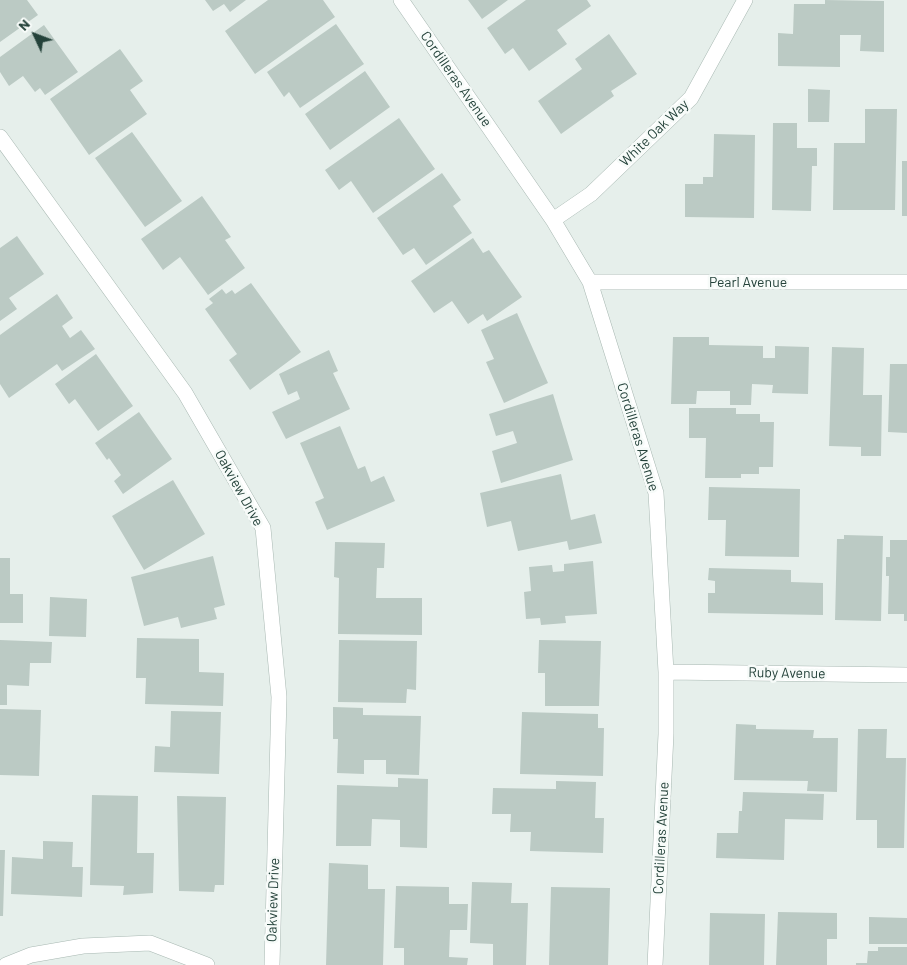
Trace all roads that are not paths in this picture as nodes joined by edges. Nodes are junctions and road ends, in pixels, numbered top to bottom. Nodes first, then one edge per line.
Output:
1 (401, 0) edge
2 (745, 0) edge
3 (0, 137) edge
4 (553, 220) junction
5 (590, 282) junction
6 (907, 282) edge
7 (666, 672) junction
8 (907, 675) edge
9 (6, 965) edge
10 (206, 965) edge
11 (272, 965) edge
12 (656, 965) edge

1 - 4 street, Cordilleras Avenue
2 - 4 street, White Oak Way
3 - 11 street, Oakview Drive
4 - 5 street, Cordilleras Avenue
5 - 6 street, Pearl Avenue
5 - 7 street, Cordilleras Avenue
7 - 8 street, Ruby Avenue
7 - 12 street, Cordilleras Avenue
9 - 10 street

